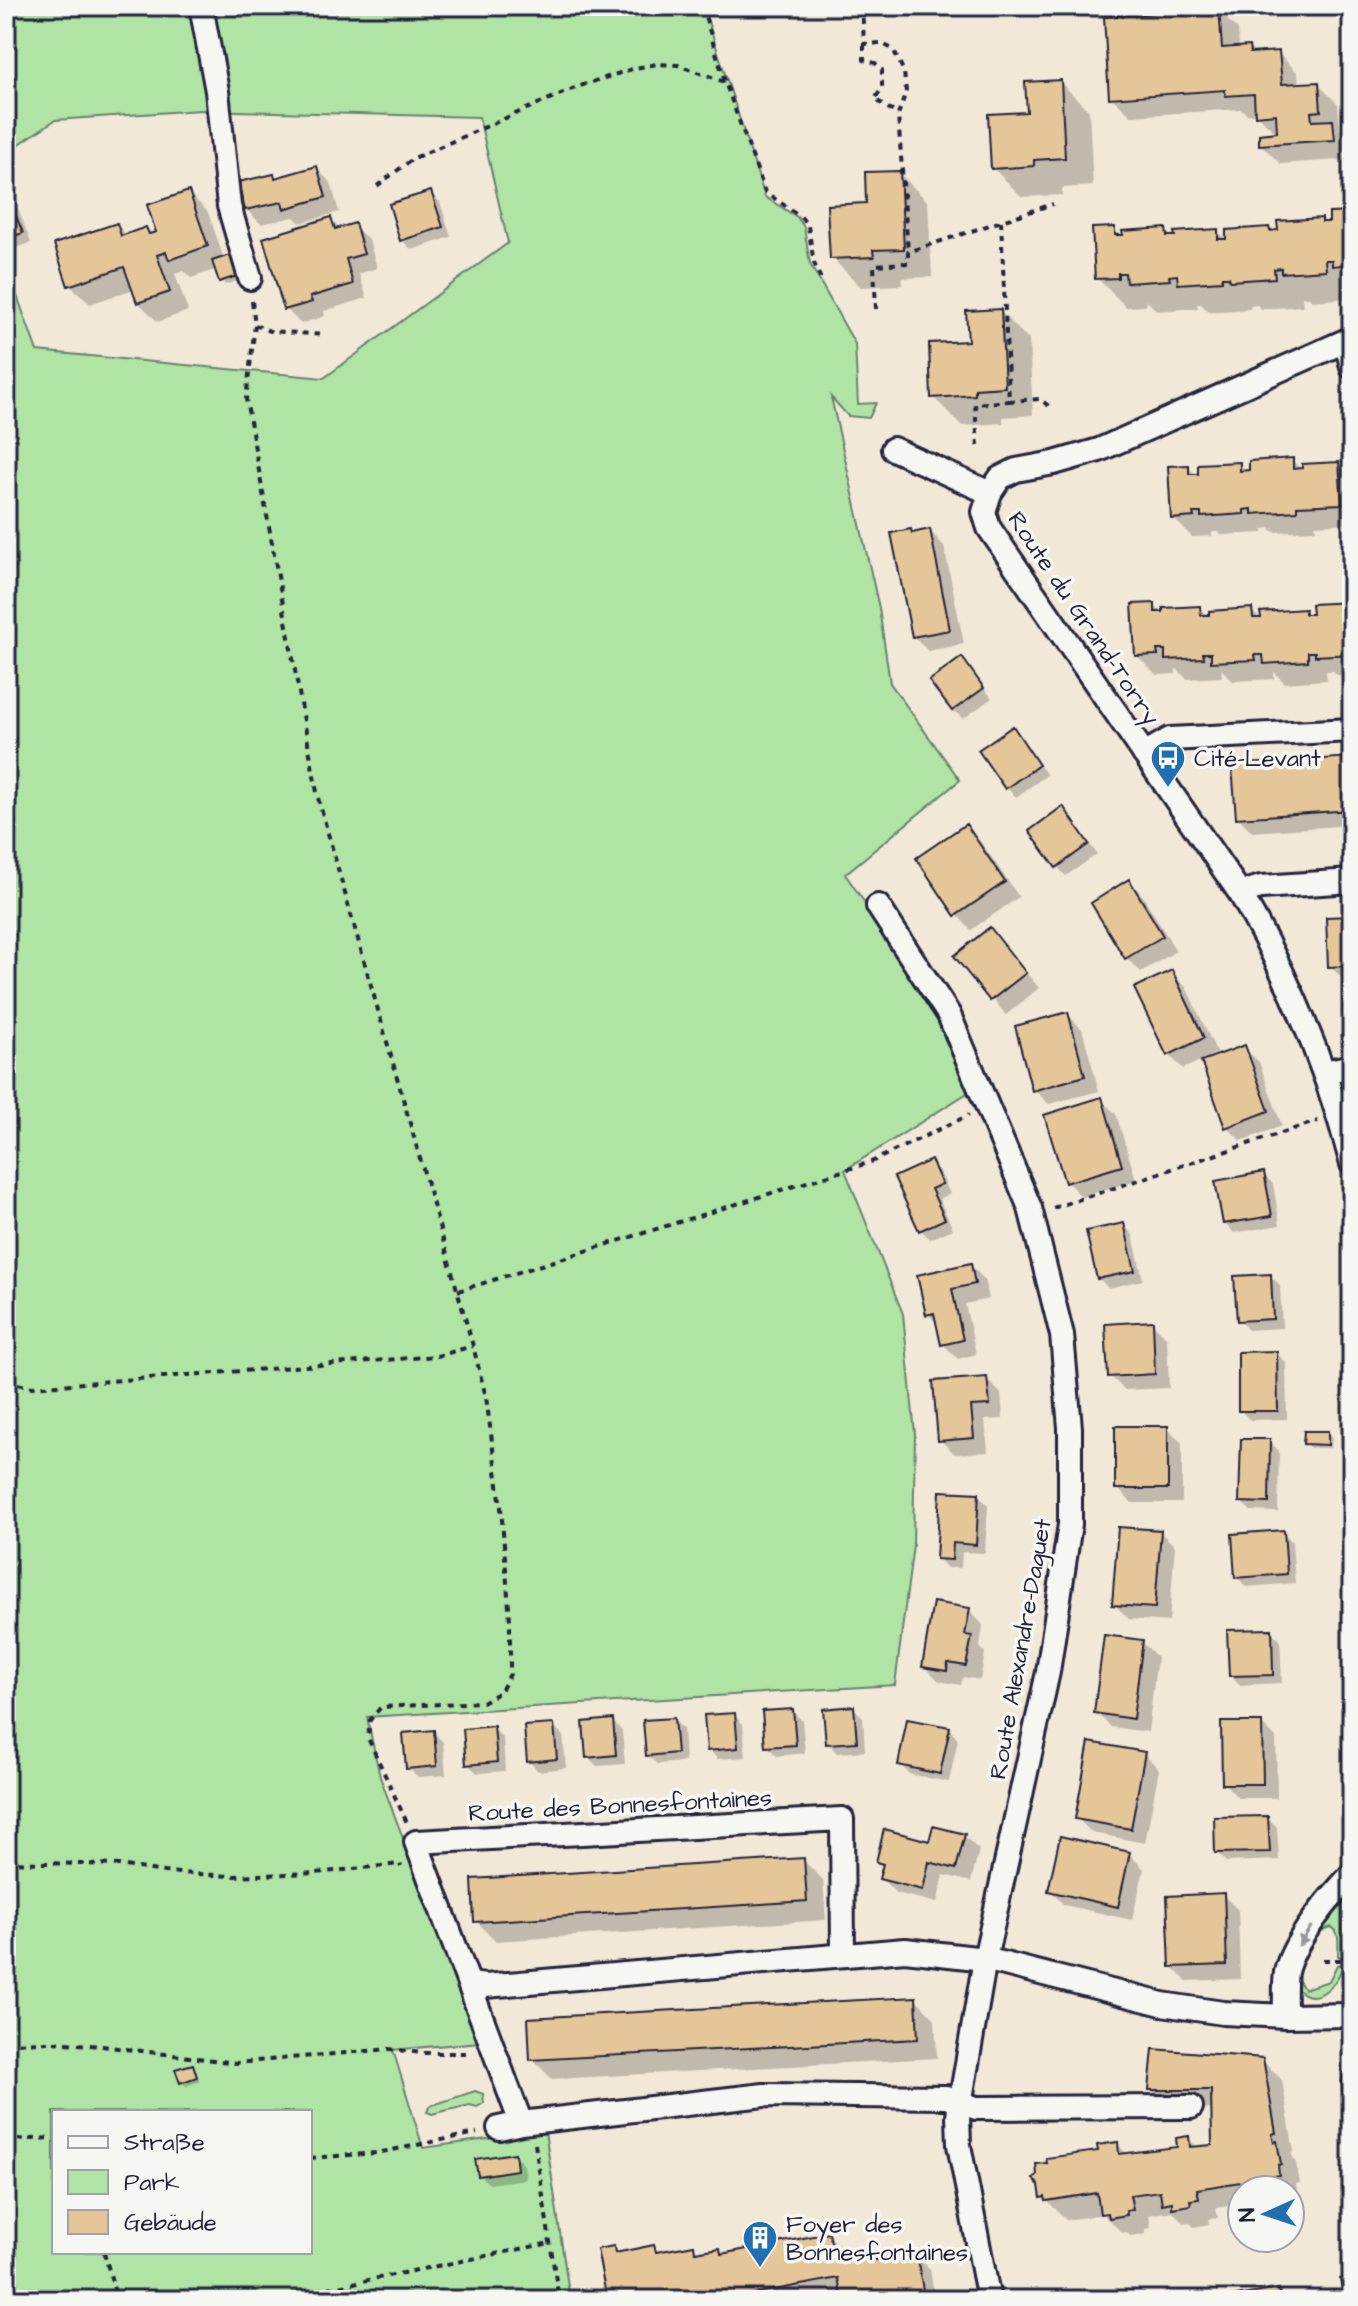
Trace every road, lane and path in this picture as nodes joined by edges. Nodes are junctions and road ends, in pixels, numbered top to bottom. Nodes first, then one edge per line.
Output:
1 (201, 6) edge
2 (702, 6) edge
3 (862, 6) edge
4 (864, 44) junction
5 (725, 82) junction
6 (898, 115) junction
7 (377, 186) dead end
8 (1053, 204) dead end
9 (1001, 221) junction
10 (908, 252) junction
11 (250, 278) joint
12 (822, 282) dead end
13 (876, 309) dead end
14 (255, 325) junction
15 (325, 335) dead end
16 (1349, 340) edge
17 (1352, 367) edge
18 (1009, 401) junction
19 (1050, 407) dead end
20 (978, 446) dead end
21 (893, 449) dead end
22 (990, 493) junction
23 (1352, 730) edge
24 (1144, 754) junction
25 (1352, 881) edge
26 (1240, 893) junction
27 (878, 906) dead end
28 (1352, 1066) edge
29 (1325, 1072) junction
30 (989, 1106) junction
31 (1339, 1115) junction
32 (1352, 1164) edge
33 (1047, 1210) dead end
34 (458, 1291) junction
35 (473, 1346) junction
36 (6, 1382) edge
37 (416, 1842) junction
38 (6, 1862) edge
39 (1352, 1874) edge
40 (405, 1878) dead end
41 (843, 1955) junction
42 (985, 1959) junction
43 (1323, 1960) dead end
44 (1347, 1966) dead end
45 (471, 1984) junction
46 (1352, 2015) edge
47 (1285, 2016) junction
48 (468, 2040) dead end
49 (6, 2043) edge
50 (960, 2101) junction
51 (1191, 2107) dead end
52 (521, 2123) junction
53 (499, 2128) joint
54 (52, 2138) edge
55 (6, 2140) edge
56 (312, 2158) edge
57 (550, 2243) junction
58 (105, 2254) edge
59 (117, 2300) edge
60 (270, 2300) edge
61 (559, 2300) edge
62 (989, 2300) edge

1 - 11 street
2 - 5 path
3 - 4 path
4 - 6 path
4 - 6 path
5 - 7 path
5 - 12 path
6 - 10 path
8 - 9 path
9 - 10 path
9 - 18 path
10 - 13 path
11 - 14 path
14 - 15 path
14 - 34 path
16 - 17 street
16 - 22 street, Route du Grand-Torry
18 - 19 path
18 - 20 path
21 - 22 street
22 - 24 street, Route du Grand-Torry
23 - 24 street
24 - 26 street, Route du Grand-Torry
25 - 26 street
26 - 29 street, Route du Grand-Torry
27 - 30 street, Route Alexandre-Daguet
28 - 29 street
29 - 31 street, Route du Grand-Torry
30 - 34 path
30 - 42 street, Route Alexandre-Daguet
31 - 32 street, Route du Grand-Torry
31 - 33 path
34 - 35 path
35 - 36 path
35 - 37 path
37 - 41 street, Route des Bonnesfontaines
37 - 45 street
38 - 40 path
39 -> 47 street
41 - 42 street
41 - 45 street
42 - 47 street
42 - 50 street
43 - 44 path
45 - 52 street
46 - 47 street
48 - 49 path
50 - 51 street
50 - 52 street
50 - 62 street
52 - 53 street
52 - 57 path
53 - 56 path
54 - 55 path
57 - 60 path
57 - 61 path
58 - 59 path

